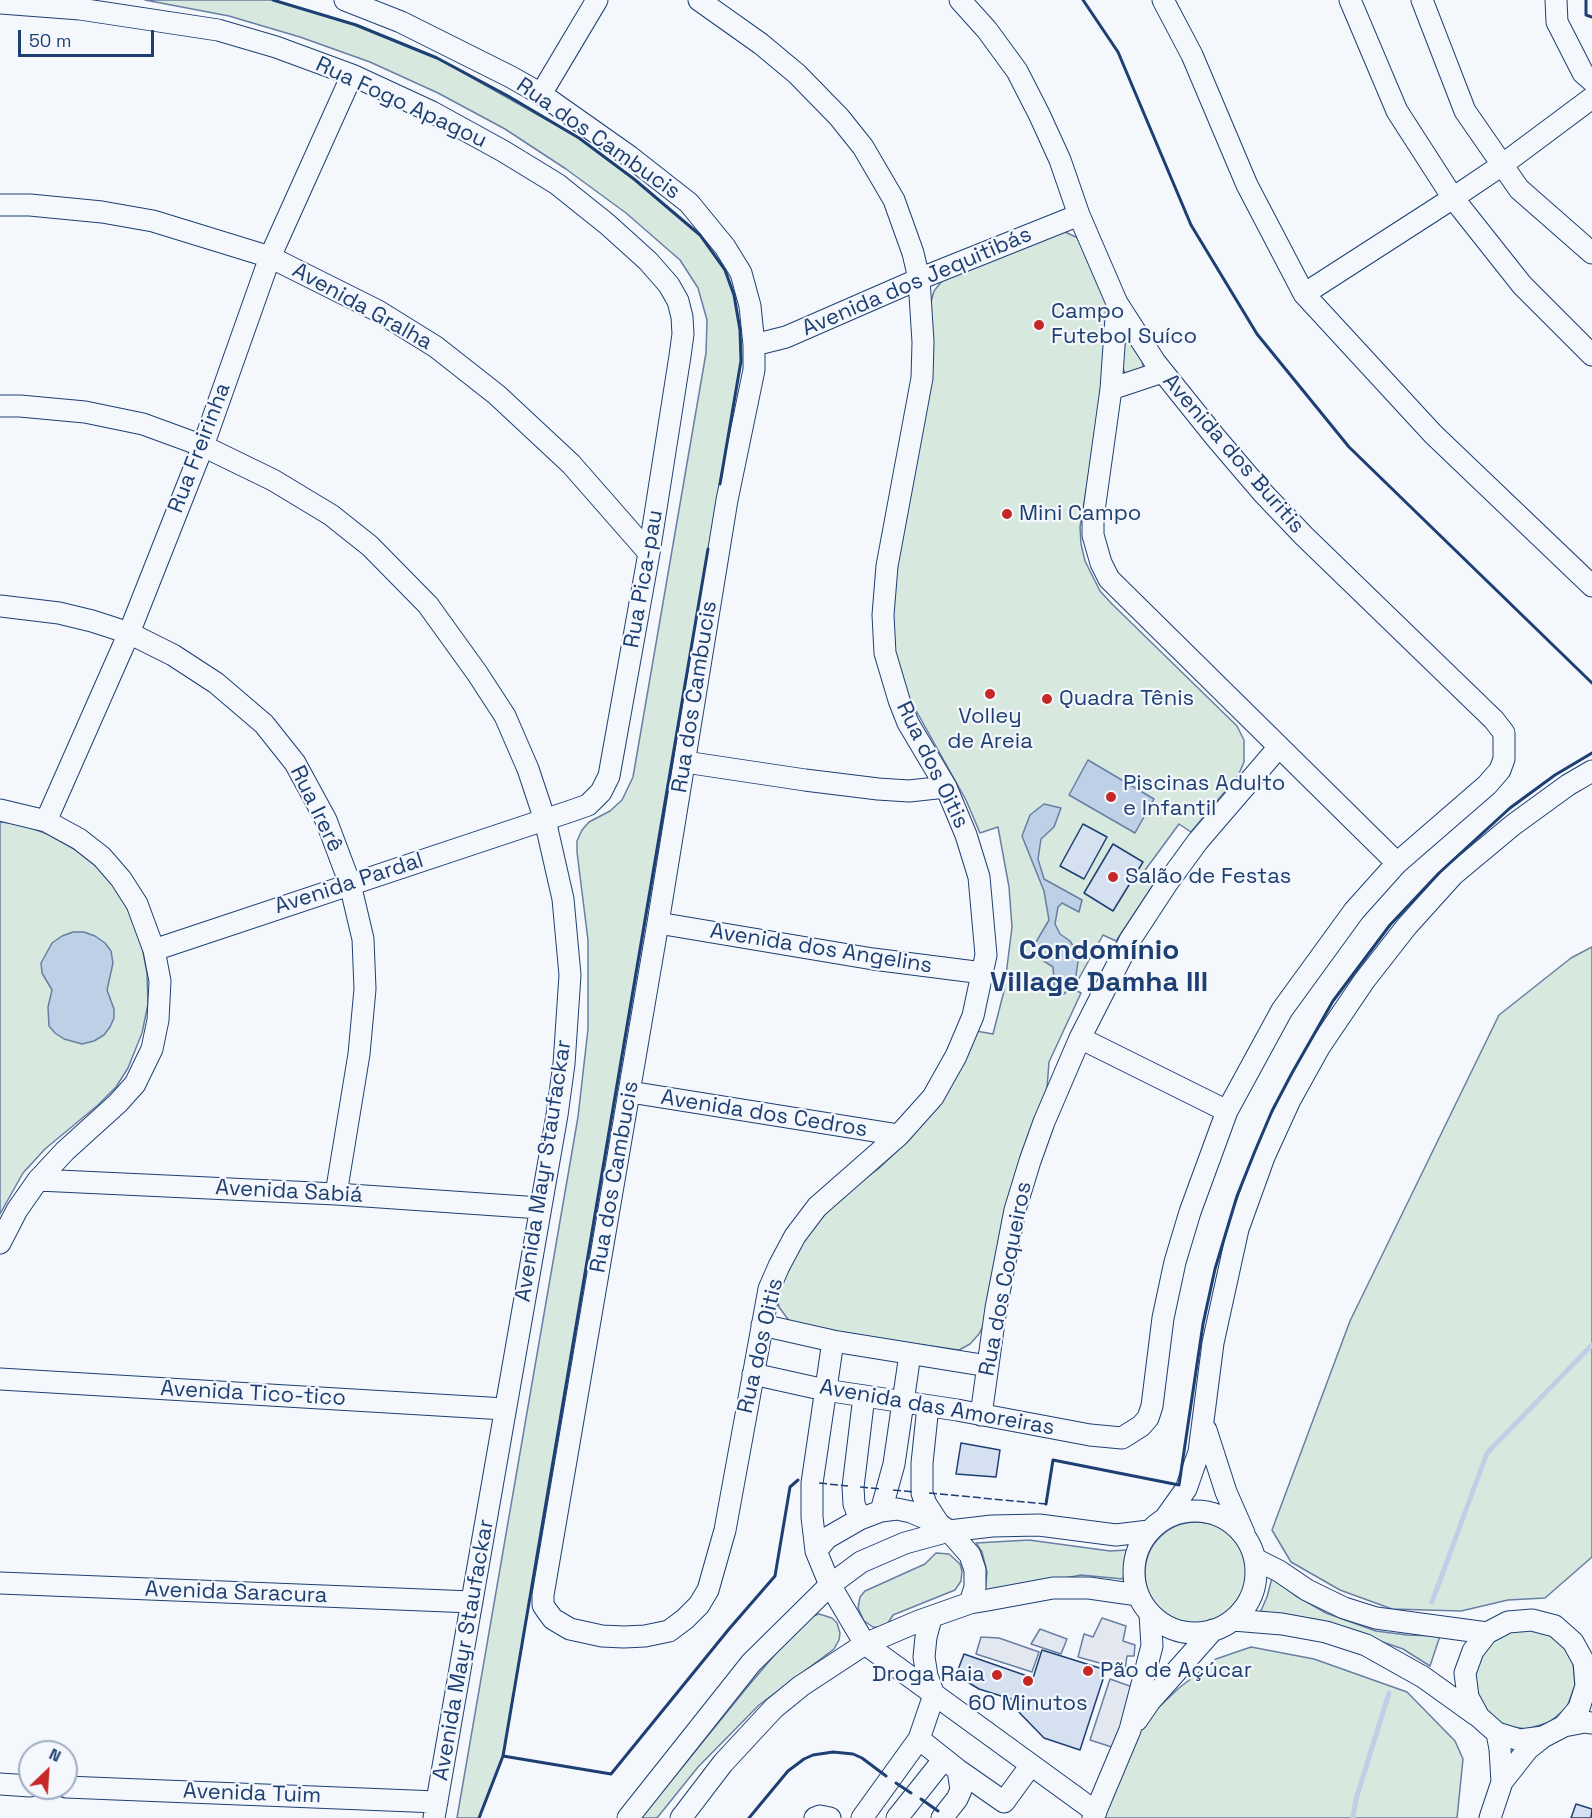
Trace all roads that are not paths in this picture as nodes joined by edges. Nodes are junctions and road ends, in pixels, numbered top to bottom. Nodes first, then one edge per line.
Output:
1 (345, 0) edge
2 (597, 0) edge
3 (699, 0) edge
4 (960, 0) edge
5 (1164, 0) edge
6 (1350, 0) edge
7 (1422, 0) edge
8 (1556, 0) edge
9 (0, 3) edge
10 (352, 75) junction
11 (1592, 81) edge
12 (541, 94) junction
13 (1592, 98) edge
14 (1502, 165) junction
15 (1453, 198) junction
16 (0, 205) edge
17 (1079, 216) junction
18 (1592, 253) edge
19 (270, 257) junction
20 (919, 279) junction
21 (1304, 294) junction
22 (678, 301) joint
23 (1117, 303) junction
24 (754, 345) junction
25 (1592, 355) edge
26 (1162, 372) junction
27 (1111, 389) junction
28 (0, 406) edge
29 (203, 446) junction
30 (649, 553) junction
31 (1592, 586) edge
32 (0, 606) edge
33 (129, 633) junction
34 (1278, 748) junction
35 (685, 762) junction
36 (1592, 771) edge
37 (946, 787) junction
38 (0, 810) edge
39 (545, 820) junction
40 (46, 821) junction
41 (1397, 863) junction
42 (350, 884) junction
43 (658, 923) junction
44 (154, 950) junction
45 (983, 973) junction
46 (1080, 1038) junction
47 (630, 1092) junction
48 (1227, 1111) junction
49 (898, 1135) junction
50 (38, 1180) junction
51 (336, 1194) junction
52 (540, 1208) junction
53 (0, 1243) edge
54 (762, 1325) junction
55 (833, 1341) junction
56 (910, 1354) junction
57 (988, 1366) junction
58 (753, 1374) junction
59 (0, 1379) edge
60 (825, 1390) junction
61 (864, 1396) junction
62 (902, 1402) junction
63 (928, 1406) junction
64 (505, 1409) junction
65 (981, 1415) junction
66 (1204, 1421) junction
67 (881, 1511) junction
68 (1166, 1517) junction
69 (860, 1519) junction
70 (944, 1527) junction
71 (1149, 1531) junction
72 (1246, 1539) junction
73 (816, 1551) junction
74 (1255, 1559) junction
75 (0, 1583) edge
76 (830, 1585) junction
77 (1138, 1595) junction
78 (472, 1602) junction
79 (970, 1603) junction
80 (1150, 1614) junction
81 (931, 1618) junction
82 (1233, 1620) junction
83 (669, 1630) joint
84 (1213, 1630) junction
85 (1487, 1633) junction
86 (865, 1644) junction
87 (1588, 1666) edge
88 (934, 1695) junction
89 (1479, 1717) junction
90 (1592, 1723) edge
91 (1564, 1726) junction
92 (1130, 1730) junction
93 (1497, 1732) junction
94 (1543, 1737) junction
95 (919, 1739) junction
96 (951, 1764) junction
97 (1031, 1765) junction
98 (1502, 1782) junction
99 (0, 1784) edge
100 (18, 1785) edge
101 (78, 1788) edge
102 (436, 1810) edge
103 (998, 1810) edge
104 (1095, 1815) edge
105 (628, 1818) edge
106 (681, 1818) edge
107 (814, 1818) edge
108 (830, 1818) edge
109 (862, 1818) edge
110 (897, 1818) edge
111 (942, 1818) edge
112 (1490, 1818) edge

1 - 12 street, Rua dos Cambucis
2 - 12 street
3 - 20 street, Rua dos Oitis
4 - 17 street, Avenida dos Buritis
5 - 21 street
6 - 15 street
7 - 14 street
8 - 11 street
9 - 10 street, Rua Fogo Apagou
10 - 19 street, Rua Freirinha
10 - 22 street, Rua Fogo Apagou
12 - 24 street, Rua dos Cambucis
13 - 14 street
14 - 15 street
14 - 18 street
15 - 21 street
15 - 25 street
16 - 19 street, Avenida Gralha
17 - 20 street, Avenida dos Jequitibás
17 - 23 street, Avenida dos Buritis
19 - 29 street, Rua Freirinha
19 - 30 street, Avenida Gralha
20 - 24 street, Avenida dos Jequitibás
20 - 37 street, Rua dos Oitis
21 - 31 street
22 - 30 street, Rua Pica-pau
23 - 26 street, Avenida dos Buritis
23 - 27 street
24 - 35 street, Rua dos Cambucis
26 - 27 street
26 - 41 street, Avenida dos Buritis
27 - 34 street
28 - 29 street, Avenida Mayr Staufackar
29 - 33 street, Rua Freirinha
29 - 39 street, Avenida Mayr Staufackar
30 - 39 street, Rua Pica-pau
32 - 33 street, Rua Irerê
33 - 40 street, Rua Freirinha
33 - 42 street, Rua Irerê
34 - 41 street
34 - 46 street, Rua dos Coqueiros
35 - 37 street
35 - 43 street, Rua dos Cambucis
36 - 66 street
37 - 45 street, Rua dos Oitis
38 - 40 street
39 - 42 street, Avenida Pardal
39 - 52 street, Avenida Mayr Staufackar
40 - 44 street
41 - 48 street
42 - 44 street, Avenida Pardal
42 - 51 street, Rua Irerê
43 - 45 street, Avenida dos Angelins
43 - 47 street, Rua dos Cambucis
44 - 50 street
45 - 49 street, Rua dos Oitis
46 - 48 street
46 - 57 street, Rua dos Coqueiros
47 - 49 street, Avenida dos Cedros
47 - 83 street, Rua dos Cambucis
48 - 65 street, Avenida das Amoreiras
49 - 54 street, Rua dos Oitis
50 - 51 street, Avenida Sabiá
50 - 53 street
51 - 52 street, Avenida Sabiá
52 - 64 street, Avenida Mayr Staufackar
54 - 55 street
54 - 58 street, Rua dos Oitis
55 - 56 street
55 - 60 street
56 - 57 street
56 - 62 street
57 - 65 street, Rua dos Coqueiros
58 - 60 street, Avenida das Amoreiras
58 - 83 street, Rua dos Oitis
59 - 64 street, Avenida Tico-tico
60 - 61 street, Avenida das Amoreiras
60 - 73 street
61 - 62 street, Avenida das Amoreiras
61 - 69 street
62 - 63 street, Avenida das Amoreiras
62 - 67 street
63 - 65 street, Avenida das Amoreiras
63 - 70 street
64 - 78 street, Avenida Mayr Staufackar
66 - 68 street
66 - 72 street
67 - 69 street
67 - 70 street
68 - 71 street
68 - 72 street
69 - 73 street
70 - 71 street
70 - 76 street
70 - 79 street
71 - 77 street
72 - 74 street
73 - 76 street
74 - 82 street
74 - 85 street
75 - 78 street, Avenida Saracura
76 - 86 street
76 - 105 street
77 - 79 street
77 - 80 street
78 - 102 street, Avenida Mayr Staufackar
79 - 81 street
80 - 84 street
80 - 92 street
81 - 86 street
81 - 88 street
82 - 84 street
82 - 89 street
84 - 92 street
85 - 87 street
85 - 89 street
86 - 88 street
86 - 106 street
87 - 91 street
88 - 95 street
88 - 97 street
89 - 93 street
90 - 91 street
91 - 94 street
92 - 104 street
93 - 94 street
93 - 98 street
94 - 98 street
95 - 96 street
95 - 109 street
96 - 103 street
96 - 110 street
96 - 111 street
97 - 103 street
97 - 104 street
98 - 112 street
99 - 100 street
101 - 102 street, Avenida Tuim
107 - 108 street

